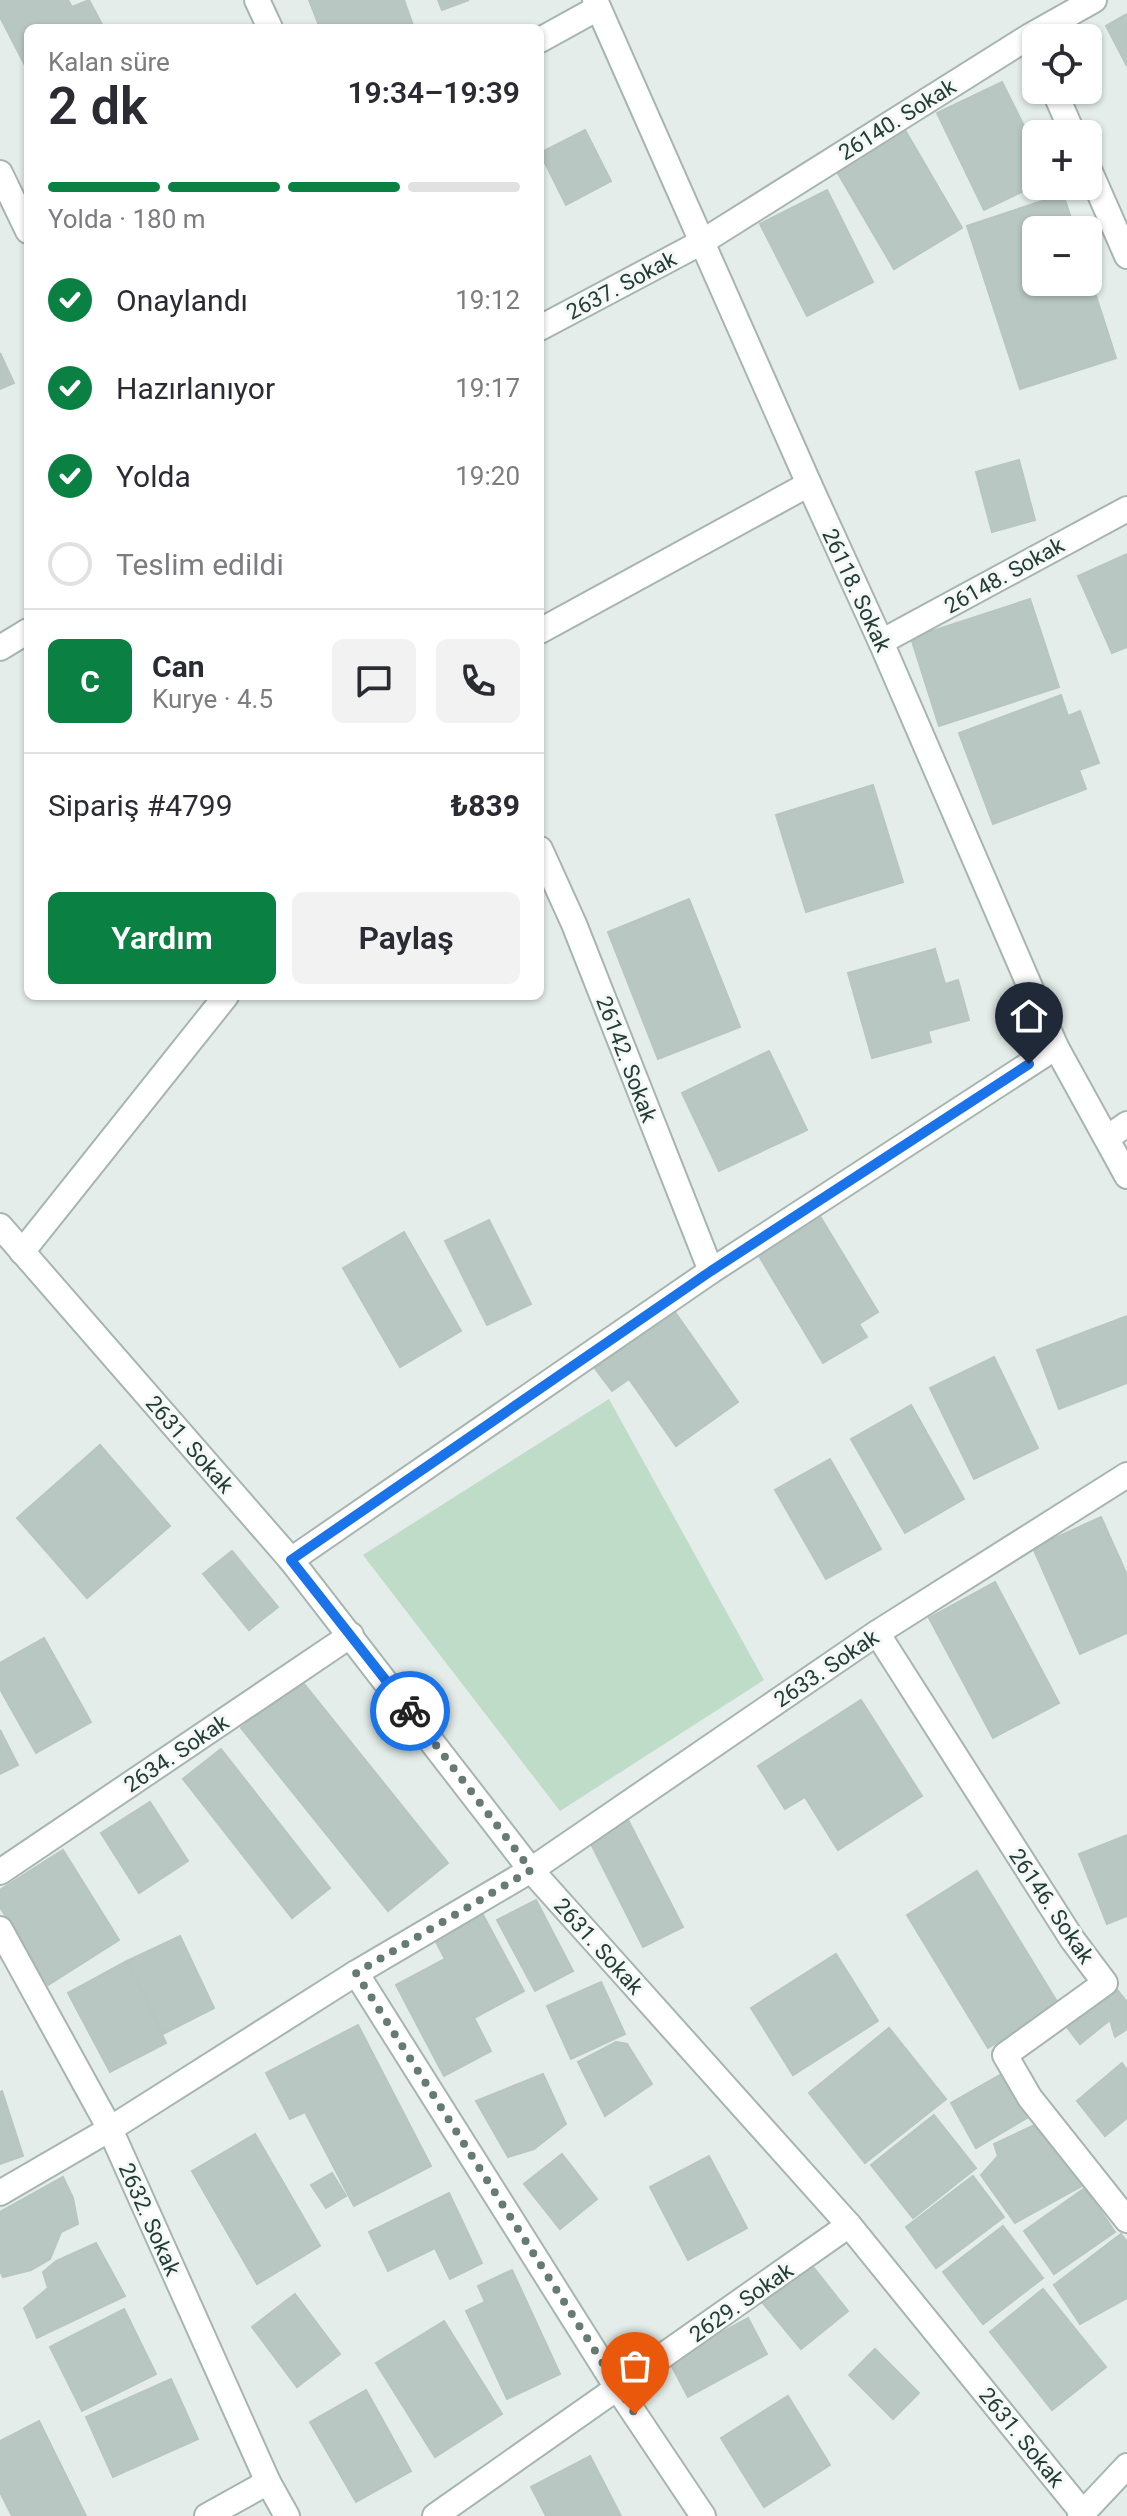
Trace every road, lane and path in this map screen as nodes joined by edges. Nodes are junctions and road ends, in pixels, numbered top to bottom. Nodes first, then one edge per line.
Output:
1 (257, 0) edge
2 (1094, 0) edge
3 (596, 4) edge
4 (268, 24) edge
5 (1059, 24) edge
6 (544, 37) edge
7 (1022, 49) edge
8 (0, 173) edge
9 (1102, 199) edge
10 (24, 223) edge
11 (702, 242) junction
12 (1127, 256) edge
13 (544, 326) edge
14 (809, 484) junction
15 (1127, 509) edge
16 (544, 629) edge
17 (24, 633) edge
18 (881, 642) junction
19 (0, 648) edge
20 (544, 858) edge
21 (223, 1000) edge
22 (1056, 1047) junction
23 (1127, 1124) edge
24 (1107, 1138) junction
25 (1127, 1176) edge
26 (0, 1226) edge
27 (22, 1252) junction
28 (711, 1271) junction
29 (1127, 1475) edge
30 (291, 1560) junction
31 (877, 1633) junction
32 (351, 1635) junction
33 (531, 1870) junction
34 (0, 1872) edge
35 (0, 1929) edge
36 (356, 1973) junction
37 (110, 2129) junction
38 (0, 2193) edge
39 (1127, 2220) edge
40 (849, 2225) junction
41 (618, 2389) junction
42 (1127, 2466) edge
43 (268, 2482) junction
44 (1083, 2515) edge
45 (207, 2516) edge
46 (287, 2516) edge
47 (435, 2516) edge
48 (703, 2516) edge

1 - 4 street
2 - 5 street, 26140. Sokak
3 - 6 street
3 - 11 street, 26118. Sokak
7 - 11 street, 26140. Sokak
8 - 10 street
9 - 12 street
11 - 13 street, 2637. Sokak
11 - 14 street, 26118. Sokak
14 - 16 street
14 - 18 street, 26118. Sokak
15 - 18 street, 26148. Sokak
17 - 19 street
18 - 22 street, 26118. Sokak
20 - 28 street, 26142. Sokak
21 - 27 street
22 - 24 street, 26118. Sokak
22 - 28 street
23 - 24 street
24 - 25 street, 26118. Sokak
26 - 27 street, 2631. Sokak
27 - 30 street, 2631. Sokak
28 - 30 street
29 - 31 street, 2633. Sokak
30 - 32 street, 2631. Sokak
31 - 33 street, 2633. Sokak
31 - 39 street, 26146. Sokak
32 - 33 street, 2631. Sokak
32 - 34 street, 2634. Sokak
33 - 36 street, 2633. Sokak
33 - 40 street, 2631. Sokak
35 - 37 street, 2632. Sokak
36 - 37 street, 2633. Sokak
36 - 41 street
37 - 38 street, 2633. Sokak
37 - 43 street, 2632. Sokak
40 - 41 street, 2629. Sokak
40 - 44 street, 2631. Sokak
41 - 47 street, 2629. Sokak
41 - 48 street
42 - 44 street
43 - 45 street
43 - 46 street, 2632. Sokak

